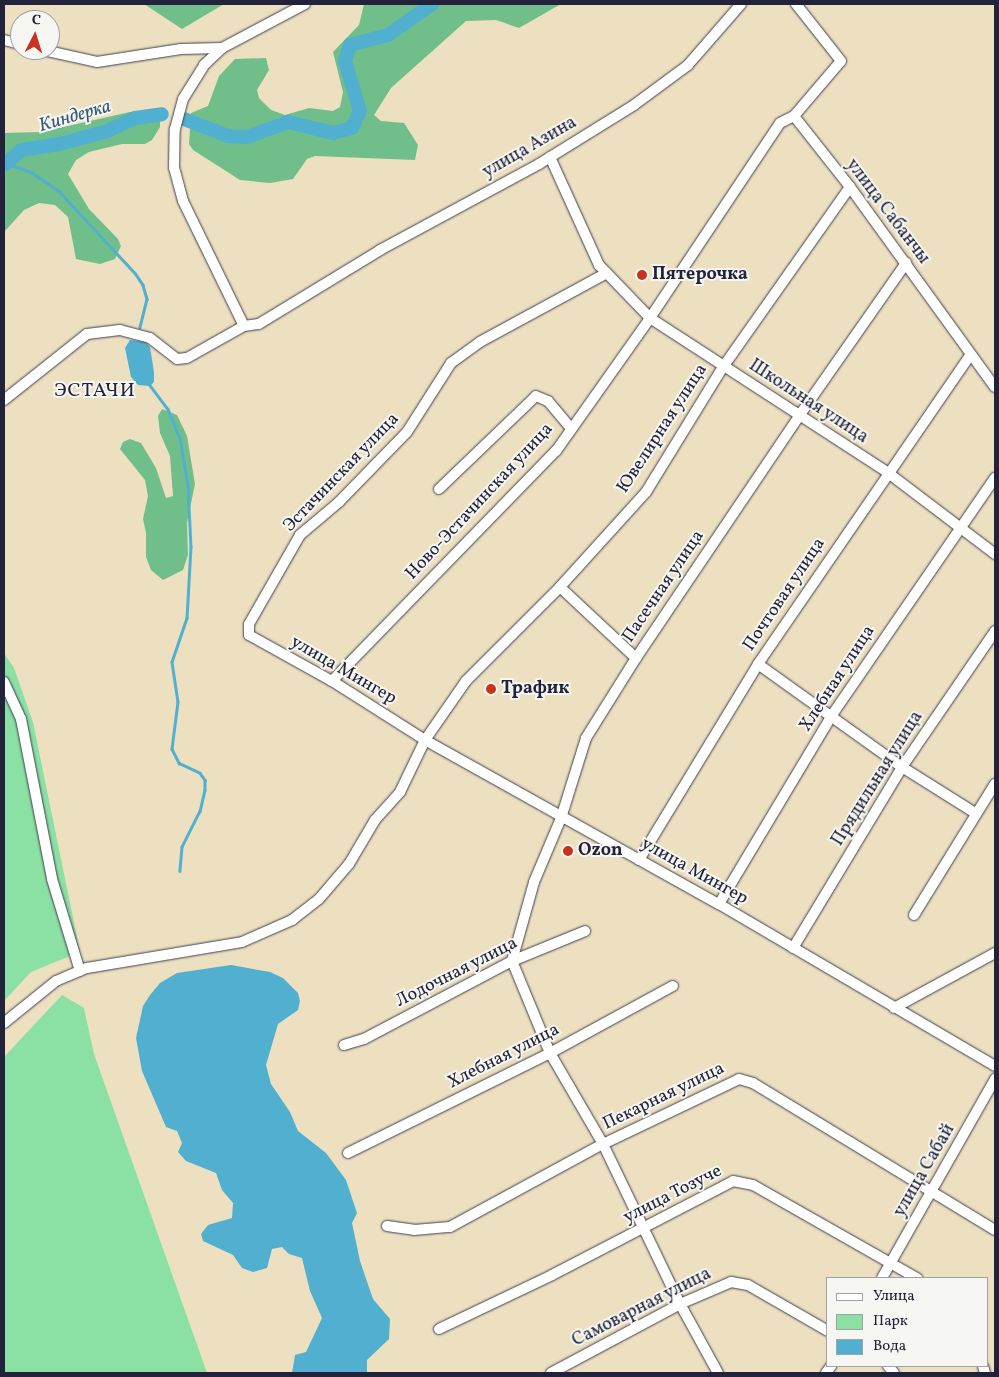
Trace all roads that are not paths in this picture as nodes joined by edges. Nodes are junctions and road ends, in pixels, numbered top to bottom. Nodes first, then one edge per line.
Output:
1 (305, 4) edge
2 (741, 4) edge
3 (796, 4) edge
4 (222, 48) junction
5 (60, 54) edge
6 (794, 116) junction
7 (550, 157) junction
8 (850, 187) junction
9 (906, 263) junction
10 (605, 274) junction
11 (650, 318) junction
12 (244, 326) junction
13 (970, 356) junction
14 (723, 367) junction
15 (995, 387) edge
16 (4, 400) edge
17 (799, 416) junction
18 (572, 428) junction
19 (887, 472) junction
20 (995, 478) edge
21 (439, 489) dead end
22 (960, 529) junction
23 (995, 554) edge
24 (560, 587) junction
25 (995, 631) edge
26 (248, 632) joint
27 (636, 658) junction
28 (758, 664) junction
29 (332, 681) junction
30 (4, 682) edge
31 (832, 715) junction
32 (425, 740) junction
33 (902, 768) junction
34 (995, 784) edge
35 (975, 813) junction
36 (561, 818) junction
37 (639, 860) junction
38 (719, 904) junction
39 (914, 915) dead end
40 (585, 930) dead end
41 (793, 948) junction
42 (995, 953) edge
43 (512, 961) junction
44 (80, 971) junction
45 (673, 986) dead end
46 (894, 1008) junction
47 (4, 1023) edge
48 (344, 1045) dead end
49 (550, 1052) junction
50 (995, 1066) edge
51 (995, 1079) edge
52 (603, 1144) junction
53 (348, 1153) dead end
54 (931, 1192) junction
55 (387, 1226) dead end
56 (643, 1227) junction
57 (995, 1230) edge
58 (891, 1263) junction
59 (883, 1277) edge
60 (915, 1277) edge
61 (680, 1304) junction
62 (439, 1329) dead end
63 (826, 1330) edge
64 (551, 1373) edge
65 (718, 1373) edge

1 - 4 street
2 - 7 street, улица Азина
3 - 6 street
4 - 5 street
4 - 12 street
6 - 8 street, улица Сабанчы
6 - 11 street, Ново-Эстачинская улица
7 - 10 street, Школьная улица
7 - 12 street, улица Азина
8 - 9 street, улица Сабанчы
8 - 14 street, Ювелирная улица
9 - 13 street, улица Сабанчы
9 - 17 street, Пасечная улица
10 - 11 street, Школьная улица
10 - 26 street, Эстачинская улица
11 - 14 street, Школьная улица
11 - 18 street, Ново-Эстачинская улица
12 - 16 street, улица Азина
13 - 15 street, улица Сабанчы
13 - 19 street, Почтовая улица
14 - 17 street, Школьная улица
14 - 24 street, Ювелирная улица
17 - 19 street, Школьная улица
17 - 27 street, Пасечная улица
18 - 21 street
18 - 29 street, Ново-Эстачинская улица
19 - 22 street, Школьная улица
19 - 28 street, Почтовая улица
20 - 22 street, Хлебная улица
22 - 23 street, Школьная улица
22 - 31 street, Хлебная улица
24 - 27 street
24 - 32 street, Ювелирная улица
25 - 33 street, Прядильная улица
26 - 29 street, улица Мингер
27 - 36 street, Пасечная улица
28 - 31 street
28 - 37 street, Почтовая улица
29 - 32 street, улица Мингер
30 - 44 street
31 - 33 street
31 - 38 street, Хлебная улица
32 - 36 street, улица Мингер
32 - 44 street, Ювелирная улица
33 - 35 street
33 - 41 street, Прядильная улица
34 - 35 street
35 - 39 street
36 - 37 street, улица Мингер
36 - 43 street, Пасечная улица
37 - 38 street, улица Мингер
38 - 41 street, улица Мингер
40 - 43 street, Лодочная улица
41 - 46 street, улица Мингер
42 - 46 street
43 - 48 street, Лодочная улица
43 - 49 street
44 - 47 street, Ювелирная улица
45 - 49 street, Хлебная улица
46 - 50 street, улица Мингер
49 - 52 street
49 - 53 street, Хлебная улица
51 - 54 street, улица Сабай
52 - 54 street, Пекарная улица
52 - 55 street, Пекарная улица
52 - 56 street
54 - 57 street, Пекарная улица
54 - 58 street, улица Сабай
56 - 58 street, улица Тозуче
56 - 61 street
56 - 62 street, улица Тозуче
58 - 59 street, улица Сабай
58 - 60 street, улица Тозуче
61 - 63 street, Самоварная улица
61 - 64 street, Самоварная улица
61 - 65 street

